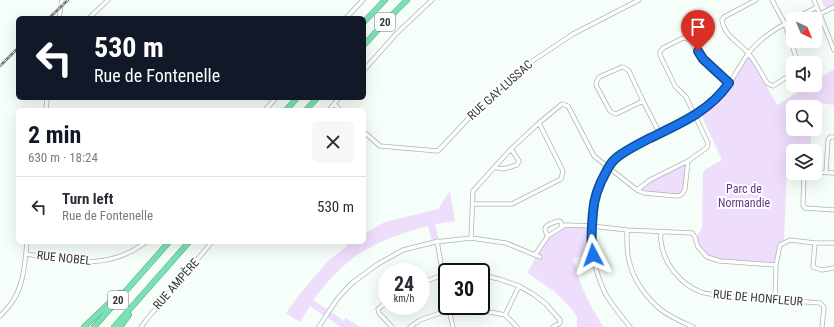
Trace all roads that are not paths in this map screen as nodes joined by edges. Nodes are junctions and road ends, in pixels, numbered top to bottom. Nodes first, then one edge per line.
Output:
1 (62, 0) edge
2 (108, 0) edge
3 (363, 0) edge
4 (386, 0) edge
5 (407, 0) edge
6 (432, 0) edge
7 (640, 0) edge
8 (756, 0) edge
9 (772, 0) edge
10 (815, 0) edge
11 (818, 7) junction
12 (834, 7) edge
13 (808, 12) edge
14 (819, 12) edge
15 (822, 13) edge
16 (59, 16) edge
17 (91, 16) edge
18 (348, 16) edge
19 (822, 19) edge
20 (366, 20) edge
21 (784, 24) junction
22 (366, 43) edge
23 (834, 50) edge
24 (748, 53) junction
25 (795, 56) edge
26 (366, 68) edge
27 (786, 77) edge
28 (729, 83) junction
29 (274, 100) edge
30 (295, 100) edge
31 (315, 100) edge
32 (337, 100) edge
33 (642, 101) junction
34 (334, 104) junction
35 (267, 108) edge
36 (288, 108) edge
37 (308, 108) edge
38 (330, 108) edge
39 (338, 108) edge
40 (694, 116) junction
41 (539, 123) junction
42 (366, 134) edge
43 (660, 134) junction
44 (834, 137) edge
45 (511, 149) junction
46 (688, 160) junction
47 (495, 167) junction
48 (608, 168) junction
49 (822, 172) edge
50 (826, 172) junction
51 (834, 173) edge
52 (804, 180) edge
53 (637, 190) junction
54 (473, 204) junction
55 (834, 210) edge
56 (592, 226) junction
57 (562, 227) junction
58 (626, 230) junction
59 (662, 232) junction
60 (548, 236) junction
61 (471, 238) junction
62 (437, 241) junction
63 (815, 243) junction
64 (834, 243) edge
65 (28, 244) edge
66 (143, 244) edge
67 (168, 244) edge
68 (187, 244) edge
69 (210, 244) edge
70 (26, 254) junction
71 (442, 263) edge
72 (776, 265) junction
73 (834, 268) edge
74 (142, 273) junction
75 (490, 278) edge
76 (519, 286) junction
77 (149, 288) junction
78 (775, 299) junction
79 (490, 312) edge
80 (438, 313) edge
81 (381, 315) edge
82 (450, 315) edge
83 (505, 315) junction
84 (0, 316) edge
85 (84, 327) edge
86 (94, 327) edge
87 (114, 327) edge
88 (120, 327) edge
89 (141, 327) edge
90 (319, 327) edge
91 (392, 327) edge
92 (410, 327) edge
93 (453, 327) edge
94 (517, 327) edge
95 (553, 327) edge
96 (630, 327) edge
97 (693, 327) edge
98 (822, 327) edge

1 - 16 street
2 - 17 street
3 - 18 street
4 - 20 highway, 20
5 - 22 highway, 20
6 - 26 street
7 - 42 street, RUE GAY-LUSSAC
8 - 24 street
9 - 21 street
10 - 11 street
11 - 13 street
11 - 14 street
12 - 15 street
19 - 23 street
21 - 24 street
21 - 25 street
24 - 27 street
24 - 28 street
28 - 40 street
28 - 40 street
29 - 35 street
30 - 36 highway
31 - 37 highway
32 - 34 street
33 - 33 street
33 - 43 street
34 - 38 street
34 - 39 street
40 - 43 street
40 - 46 street
41 - 45 street
41 - 48 street
41 - 54 street
43 - 48 street
44 - 50 street
45 - 47 street
45 - 47 street
46 - 53 street
46 - 53 street
47 - 54 street
48 - 53 street
48 - 56 street
49 - 50 street
50 - 51 street
52 - 55 street
54 - 61 street
56 - 57 street
56 - 58 street
56 - 96 street
57 - 60 street
57 - 60 street
58 - 59 street
58 - 97 street
59 - 72 street
59 - 78 street, RUE DE HONFLEUR
60 - 61 street
61 - 62 street
62 - 71 street
62 - 90 street
63 - 64 street
63 - 72 street
63 - 73 street
65 - 70 street
66 - 70 street, RUE NOBEL
67 - 74 highway, 20
68 - 77 highway, 20
69 - 89 street, RUE AMPÈRE
70 - 84 street
72 - 78 street
74 - 85 highway
74 - 86 highway, 20
75 - 76 street
76 - 83 street
76 - 95 street
77 - 87 highway, 20
77 - 88 highway
78 - 98 street, RUE DE HONFLEUR
79 - 83 street
80 - 92 street
81 - 91 street
82 - 93 street
83 - 94 street

